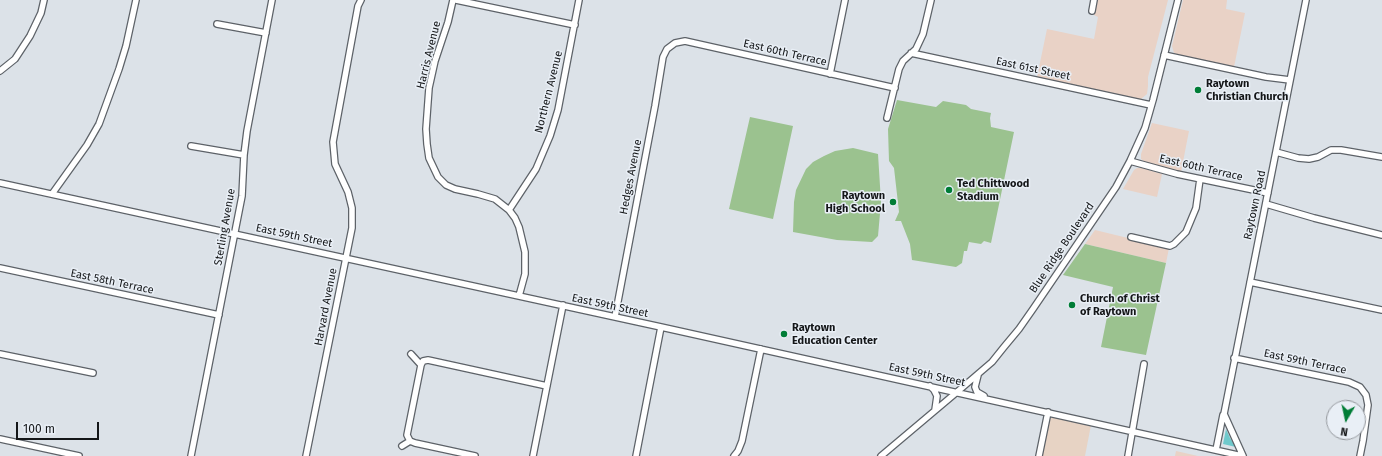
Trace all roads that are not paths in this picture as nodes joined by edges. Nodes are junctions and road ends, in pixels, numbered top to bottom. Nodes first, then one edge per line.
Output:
1 (44, 0) edge
2 (136, 0) edge
3 (272, 0) edge
4 (361, 0) edge
5 (454, 0) edge
6 (580, 0) edge
7 (844, 0) edge
8 (931, 0) edge
9 (1094, 0) edge
10 (1178, 0) edge
11 (1306, 0) edge
12 (1092, 11) dead end
13 (217, 24) dead end
14 (575, 25) junction
15 (266, 33) junction
16 (672, 45) joint
17 (911, 52) junction
18 (1164, 55) junction
19 (0, 71) edge
20 (830, 74) junction
21 (1290, 80) junction
22 (895, 88) junction
23 (1151, 106) junction
24 (887, 118) dead end
25 (191, 146) dead end
26 (1276, 152) junction
27 (244, 155) junction
28 (1382, 157) edge
29 (1130, 161) junction
30 (1200, 179) junction
31 (0, 183) edge
32 (1268, 193) junction
33 (52, 194) junction
34 (1266, 204) junction
35 (509, 210) junction
36 (235, 234) junction
37 (1382, 235) edge
38 (1131, 237) dead end
39 (346, 258) junction
40 (0, 268) edge
41 (1250, 282) junction
42 (519, 296) junction
43 (563, 305) junction
44 (1382, 310) edge
45 (219, 315) junction
46 (615, 317) junction
47 (661, 327) junction
48 (761, 349) junction
49 (0, 354) edge
50 (411, 354) dead end
51 (1234, 358) junction
52 (1144, 364) dead end
53 (421, 365) junction
54 (94, 373) dead end
55 (978, 374) junction
56 (547, 386) junction
57 (930, 386) junction
58 (957, 392) junction
59 (987, 399) junction
60 (936, 410) junction
61 (1048, 412) junction
62 (1224, 414) junction
63 (1133, 431) junction
64 (0, 439) edge
65 (410, 441) junction
66 (402, 446) dead end
67 (1216, 450) junction
68 (79, 456) edge
69 (191, 456) edge
70 (306, 456) edge
71 (475, 456) edge
72 (533, 456) edge
73 (636, 456) edge
74 (734, 456) edge
75 (881, 456) edge
76 (1039, 456) edge
77 (1128, 456) edge
78 (1242, 456) edge
79 (1360, 456) edge

1 - 19 street
2 - 33 street
3 - 15 street, Sterling Avenue
4 - 39 street, Harvard Avenue
5 - 14 street
5 - 35 street, Harris Avenue
6 - 14 street, Northern Avenue
7 - 20 street
8 - 17 street
9 - 12 street
10 - 18 street, Blue Ridge Boulevard
11 - 21 street, Raytown Road
13 - 15 street
14 - 35 street, Northern Avenue
15 - 27 street, Sterling Avenue
16 - 20 street, East 60th Terrace
16 - 46 street, Hedges Avenue
17 - 22 street
17 - 23 street, East 61st Street
18 - 21 street
18 - 23 street, Blue Ridge Boulevard
20 - 22 street, East 60th Terrace
21 - 26 street, Raytown Road
22 - 24 street
23 - 29 street, Blue Ridge Boulevard
25 - 27 street
26 - 28 street
26 - 32 street, Raytown Road
27 - 36 street, Sterling Avenue
29 - 30 street, East 60th Terrace
29 - 55 street, Blue Ridge Boulevard
30 - 32 street, East 60th Terrace
30 - 38 street
31 - 33 street, East 59th Street
32 - 34 street, Raytown Road
33 - 36 street, East 59th Street
34 - 37 street
34 - 41 street, Raytown Road
35 - 42 street
36 - 39 street, East 59th Street
36 - 45 street, Sterling Avenue
39 - 42 street, East 59th Street
39 - 70 street, Harvard Avenue
40 - 45 street, East 58th Terrace
41 - 44 street
41 - 51 street, Raytown Road
42 - 43 street, East 59th Street
43 - 46 street, East 59th Street
43 - 56 street
45 - 69 street, Sterling Avenue
46 - 47 street, East 59th Street
47 - 48 street, East 59th Street
47 - 73 street
48 - 57 street, East 59th Street
48 - 74 street
49 - 54 street
50 - 53 street
51 - 62 street, Raytown Road
51 - 79 street, East 59th Terrace
52 - 63 street
53 - 56 street
53 - 65 street
55 - 58 street, Blue Ridge Boulevard
55 - 59 street
56 - 72 street
57 - 58 street, East 59th Street
57 - 60 street
58 - 59 street, East 59th Street
58 - 60 street, Blue Ridge Boulevard
59 - 61 street, East 59th Street
60 - 75 street, Blue Ridge Boulevard
61 - 63 street, East 59th Street
61 - 76 street
62 - 67 street, Raytown Road
62 - 78 street
63 - 67 street, East 59th Street
63 - 77 street
64 - 68 street
65 - 66 street
65 - 71 street
67 - 78 street

